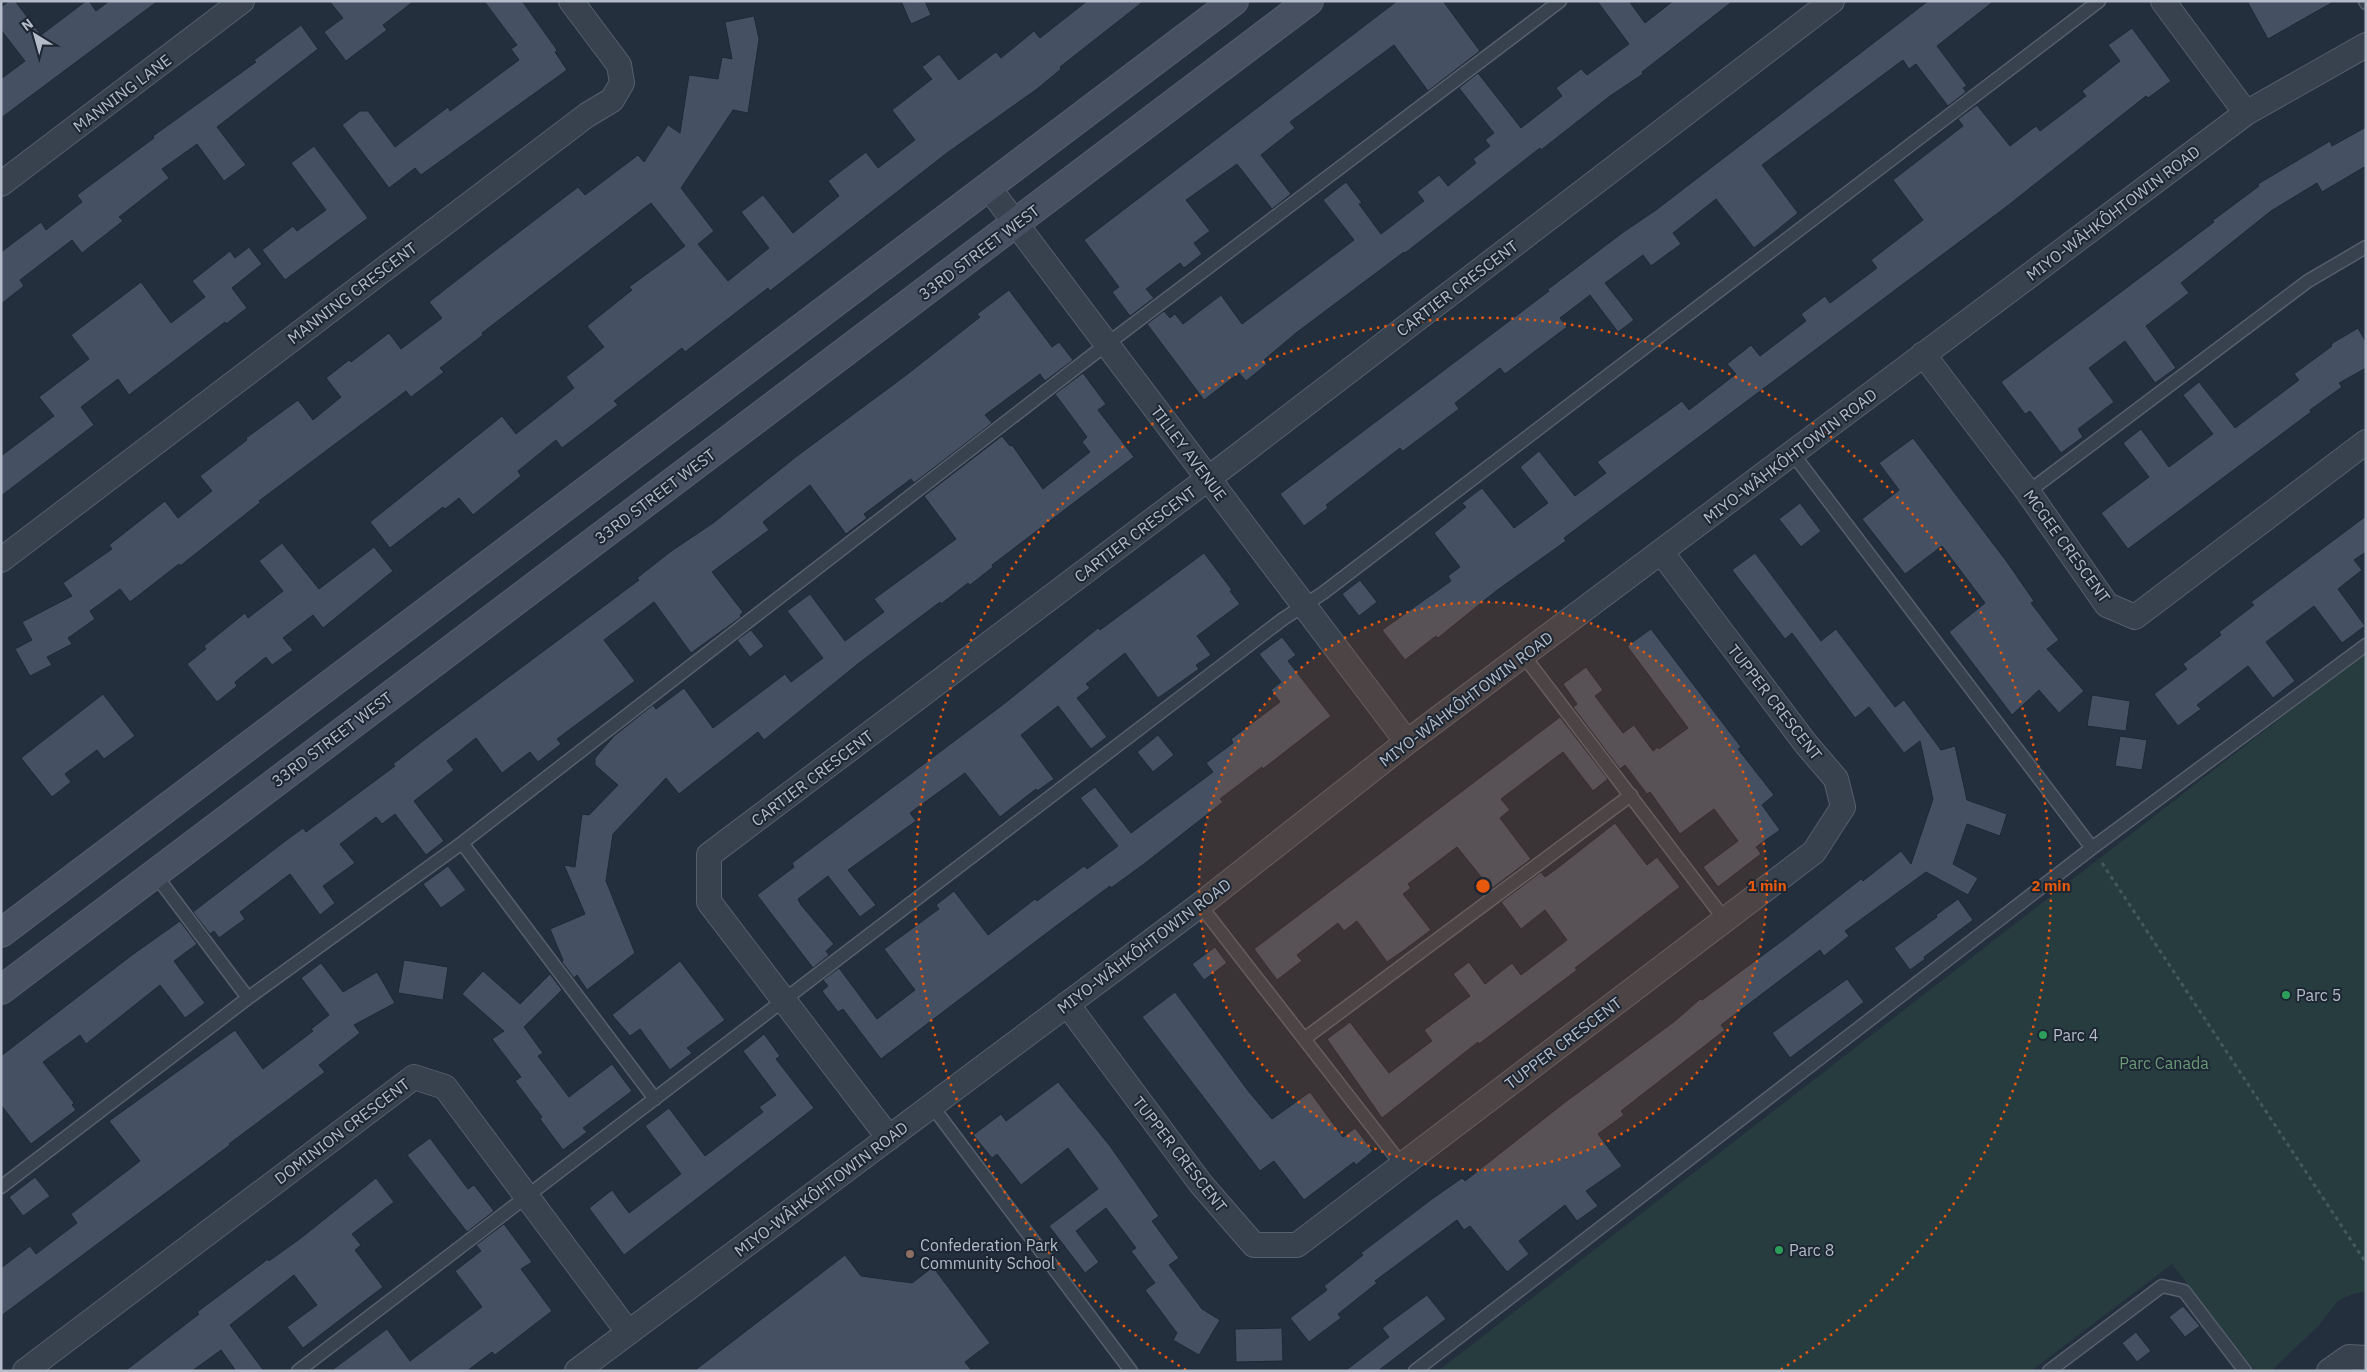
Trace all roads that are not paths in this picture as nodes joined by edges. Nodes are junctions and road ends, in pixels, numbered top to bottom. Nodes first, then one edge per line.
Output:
1 (242, 1) edge
2 (571, 1) edge
3 (1234, 1) edge
4 (1309, 1) edge
5 (1560, 1) edge
6 (1832, 1) edge
7 (2099, 1) edge
8 (2163, 1) edge
9 (2366, 45) edge
10 (2246, 113) junction
11 (1, 184) edge
12 (988, 188) junction
13 (1015, 224) junction
14 (2366, 247) edge
15 (1108, 346) junction
16 (1923, 354) junction
17 (2366, 442) edge
18 (1793, 454) junction
19 (1208, 478) junction
20 (2028, 492) junction
21 (1662, 553) junction
22 (1, 560) edge
23 (1304, 605) junction
24 (2366, 645) edge
25 (1524, 656) junction
26 (1407, 742) junction
27 (1630, 795) junction
28 (462, 842) junction
29 (2092, 848) junction
30 (154, 873) junction
31 (1200, 905) junction
32 (1726, 920) junction
33 (1, 933) edge
34 (1, 990) edge
35 (248, 998) junction
36 (782, 1000) junction
37 (1066, 1004) junction
38 (1304, 1039) junction
39 (655, 1099) junction
40 (932, 1106) junction
41 (889, 1138) junction
42 (1402, 1165) junction
43 (1, 1187) edge
44 (528, 1197) junction
45 (628, 1332) junction
46 (2366, 1358) edge
47 (25, 1371) edge
48 (298, 1371) edge
49 (577, 1371) edge
50 (1131, 1371) edge
51 (1415, 1371) edge
52 (2049, 1371) edge
53 (2245, 1371) edge
54 (2329, 1371) edge

1 - 11 street, MANNING LANE
2 - 22 street, MANNING CRESCENT
3 - 12 main road
4 - 13 main road, 33RD STREET WEST
5 - 15 lane
6 - 19 street, CARTIER CRESCENT
7 - 23 lane
8 - 10 street
9 - 10 street, MIYO-WÂHKÔHTOWIN ROAD
10 - 16 street, MIYO-WÂHKÔHTOWIN ROAD
12 - 13 street, TILLEY AVENUE
12 - 33 main road
13 - 15 street, TILLEY AVENUE
13 - 30 main road, 33RD STREET WEST
14 - 20 lane
15 - 19 street, TILLEY AVENUE
15 - 28 lane
16 - 18 street, MIYO-WÂHKÔHTOWIN ROAD
16 - 20 street, MCGEE CRESCENT
17 - 20 street, MCGEE CRESCENT
18 - 21 street, MIYO-WÂHKÔHTOWIN ROAD
18 - 29 lane
19 - 23 street, TILLEY AVENUE
19 - 36 street, CARTIER CRESCENT
21 - 25 street, MIYO-WÂHKÔHTOWIN ROAD
21 - 32 street, TUPPER CRESCENT
23 - 26 street, TILLEY AVENUE
23 - 36 lane
24 - 29 lane
25 - 26 street, MIYO-WÂHKÔHTOWIN ROAD
25 - 27 lane
26 - 31 street, MIYO-WÂHKÔHTOWIN ROAD
27 - 32 lane
27 - 38 lane
28 - 35 lane
28 - 39 lane
29 - 51 lane
30 - 34 main road, 33RD STREET WEST
30 - 35 lane
31 - 37 street, MIYO-WÂHKÔHTOWIN ROAD
31 - 38 lane
32 - 42 street, TUPPER CRESCENT
35 - 43 lane
36 - 39 lane
36 - 41 street, CARTIER CRESCENT
37 - 40 street, MIYO-WÂHKÔHTOWIN ROAD
37 - 42 street, TUPPER CRESCENT
38 - 42 lane
39 - 44 lane
40 - 41 street, MIYO-WÂHKÔHTOWIN ROAD
40 - 50 lane
41 - 45 street, MIYO-WÂHKÔHTOWIN ROAD
44 - 45 street, DOMINION CRESCENT
44 - 47 street, DOMINION CRESCENT
44 - 48 lane
45 - 49 street, MIYO-WÂHKÔHTOWIN ROAD
46 - 54 street
52 - 53 lane

